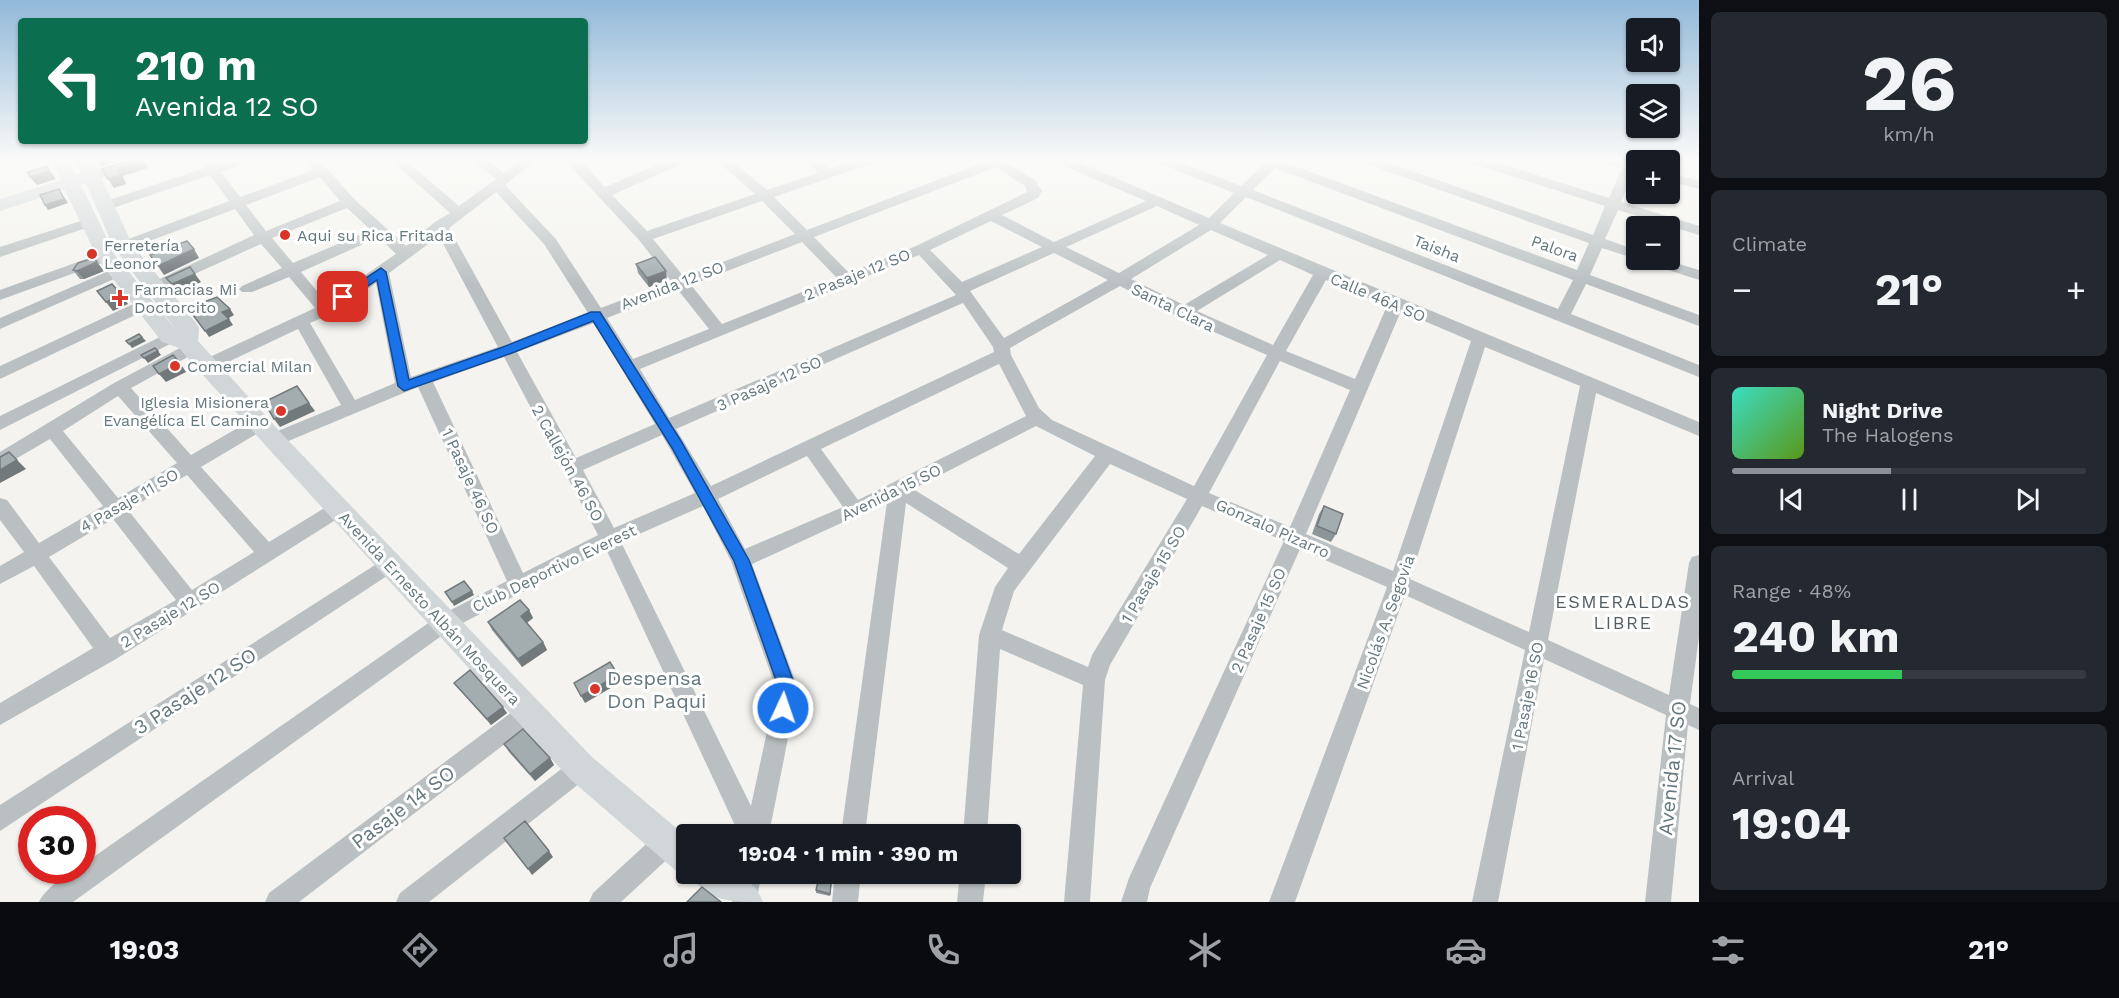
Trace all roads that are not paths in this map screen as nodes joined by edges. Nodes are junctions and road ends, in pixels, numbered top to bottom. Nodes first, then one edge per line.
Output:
1 (80, 201) edge
2 (103, 201) edge
3 (117, 201) edge
4 (444, 201) edge
5 (473, 201) edge
6 (516, 201) edge
7 (609, 201) edge
8 (747, 201) edge
9 (770, 201) edge
10 (891, 201) edge
11 (1024, 201) edge
12 (1158, 201) joint
13 (1233, 201) edge
14 (1271, 201) edge
15 (1380, 201) edge
16 (1483, 201) edge
17 (1600, 201) edge
18 (1614, 201) edge
19 (236, 202) joint
20 (349, 202) joint
21 (1612, 205) junction
22 (105, 206) junction
23 (457, 212) junction
24 (993, 216) junction
25 (90, 222) junction
26 (1211, 224) junction
27 (440, 225) junction
28 (1699, 231) edge
29 (379, 232) junction
30 (802, 235) junction
31 (263, 237) junction
32 (644, 237) junction
33 (1597, 242) junction
34 (1053, 247) junction
35 (921, 249) junction
36 (0, 252) edge
37 (1626, 252) edge
38 (404, 253) junction
39 (1279, 255) junction
40 (116, 258) junction
41 (290, 269) junction
42 (1680, 269) edge
43 (381, 272) junction
44 (1322, 273) junction
45 (1699, 275) edge
46 (1582, 277) junction
47 (846, 278) junction
48 (1119, 280) junction
49 (681, 282) junction
50 (156, 286) junction
51 (247, 289) dead end
52 (963, 292) junction
53 (0, 295) edge
54 (144, 304) junction
55 (1396, 304) junction
56 (325, 310) junction
57 (1183, 312) junction
58 (596, 315) junction
59 (1561, 318) junction
60 (301, 321) junction
61 (1699, 321) edge
62 (0, 324) edge
63 (718, 330) junction
64 (1480, 339) junction
65 (182, 343) junction
66 (507, 350) junction
67 (1002, 351) junction
68 (1276, 354) junction
69 (207, 365) junction
70 (630, 367) junction
71 (1699, 371) edge
72 (0, 373) edge
73 (423, 379) junction
74 (1589, 384) junction
75 (404, 386) junction
76 (120, 387) junction
77 (1358, 387) junction
78 (351, 408) junction
79 (1037, 418) junction
80 (0, 424) edge
81 (51, 428) junction
82 (666, 428) junction
83 (1699, 429) edge
84 (266, 432) junction
85 (810, 447) junction
86 (1107, 454) junction
87 (0, 461) edge
88 (189, 465) junction
89 (570, 468) junction
90 (898, 489) junction
91 (1199, 495) junction
92 (707, 496) junction
93 (0, 505) edge
94 (114, 508) junction
95 (338, 509) junction
96 (855, 510) junction
97 (610, 538) junction
98 (1295, 538) junction
99 (267, 553) junction
100 (36, 554) junction
101 (741, 560) junction
102 (1699, 562) edge
103 (389, 564) junction
104 (1020, 565) junction
105 (1699, 568) edge
106 (0, 576) edge
107 (518, 583) junction
108 (1400, 583) junction
109 (190, 602) junction
110 (444, 623) junction
111 (990, 635) junction
112 (1537, 645) junction
113 (108, 652) junction
114 (1094, 680) junction
115 (3, 707) edge
116 (1678, 710) junction
117 (528, 712) junction
118 (1699, 719) edge
119 (581, 768) junction
120 (0, 819) edge
121 (747, 824) edge
122 (759, 824) edge
123 (854, 824) edge
124 (976, 824) edge
125 (676, 850) edge
126 (676, 852) edge
127 (730, 884) edge
128 (847, 884) edge
129 (972, 884) edge
130 (746, 892) edge
131 (52, 902) edge
132 (278, 902) edge
133 (409, 902) edge
134 (602, 902) edge
135 (845, 902) edge
136 (970, 902) edge
137 (1077, 902) edge
138 (1134, 902) edge
139 (1282, 902) edge
140 (1485, 902) edge
141 (1658, 902) edge

1 - 25 street, Avenida Ernesto Albán Mosquera
2 - 22 street, Avenida Ernesto Albán Mosquera
3 - 22 street
4 - 23 street
5 - 23 street
6 - 58 street
7 - 32 street
8 - 32 street
9 - 30 street
10 - 30 street, Avenida 12 SO
11 - 24 street, 2 Pasaje 12 SO
12 - 26 street, Calle 46A SO
12 - 34 street, 3 Pasaje 12 SO
13 - 26 street, Club Deportivo Everest
14 - 59 street, Taisha
15 - 46 street, Palora
16 - 33 street
17 - 21 street
18 - 21 street
19 - 31 street
19 - 40 street
20 - 29 street
20 - 31 street
21 - 28 street
21 - 33 street
22 - 40 street, Avenida Ernesto Albán Mosquera
23 - 27 street
24 - 34 street, Santa Clara
24 - 35 street, 2 Pasaje 12 SO
25 - 36 street
25 - 40 street, Avenida Ernesto Albán Mosquera
26 - 39 street, Calle 46A SO
26 - 48 street, Club Deportivo Everest
27 - 38 street
27 - 66 street, 2 Callejón 46 SO
29 - 38 street
29 - 41 street
30 - 47 street
30 - 49 street, Avenida 12 SO
31 - 41 street
31 - 50 street
32 - 49 street
33 - 37 street
33 - 46 street
34 - 48 street, Santa Clara
34 - 52 street, 3 Pasaje 12 SO
35 - 47 street, 2 Pasaje 12 SO
35 - 52 street
38 - 43 street
39 - 44 street, Calle 46A SO
39 - 57 street
40 - 50 street, Avenida Ernesto Albán Mosquera
40 - 53 street
40 - 54 street, Avenida Ernesto Albán Mosquera
40 - 62 street
41 - 51 street
41 - 56 street
42 - 45 street
43 - 56 street
43 - 75 street
44 - 55 street, Calle 46A SO
44 - 68 street, 1 Pasaje 15 SO
46 - 59 street
46 - 61 street, Palora
47 - 63 street, 2 Pasaje 12 SO
48 - 57 street, Santa Clara
48 - 67 street, Club Deportivo Everest
49 - 58 street, Avenida 12 SO
49 - 63 street
50 - 65 street, Avenida Ernesto Albán Mosquera
52 - 67 street
52 - 82 street, 3 Pasaje 12 SO
54 - 65 street, Avenida Ernesto Albán Mosquera
54 - 72 street
55 - 64 street, Calle 46A SO
55 - 77 street, 2 Pasaje 15 SO
56 - 60 street
57 - 68 street, Santa Clara
58 - 66 street, Avenida 12 SO
58 - 70 street
59 - 71 street, Taisha
60 - 69 street
60 - 78 street
63 - 70 street, 2 Pasaje 12 SO
64 - 74 street, Calle 46A SO
64 - 108 street, Nicolás A. Segovia
65 - 69 street, Avenida Ernesto Albán Mosquera
65 - 76 street
65 - 80 street
66 - 73 street, Avenida 12 SO
66 - 89 street, 2 Callejón 46 SO
67 - 79 street
67 - 85 street, Club Deportivo Everest
68 - 77 street, Santa Clara
68 - 91 street, 1 Pasaje 15 SO
69 - 84 street, Avenida Ernesto Albán Mosquera
70 - 82 street
73 - 75 street, Avenida 12 SO
73 - 107 street, 1 Pasaje 46 SO
74 - 83 street, Calle 46A SO
74 - 112 street, 1 Pasaje 16 SO
75 - 78 street, Avenida 12 SO
76 - 81 street
76 - 88 street
77 - 98 street, 2 Pasaje 15 SO
78 - 84 street, Avenida 12 SO
79 - 86 street, Gonzalo Pizarro
79 - 90 street, Avenida 15 SO
81 - 87 street
81 - 94 street
82 - 89 street, 3 Pasaje 12 SO
82 - 92 street
84 - 88 street, 4 Pasaje 11 SO
84 - 95 street, Avenida Ernesto Albán Mosquera
85 - 92 street, Club Deportivo Everest
85 - 96 street
86 - 91 street, Gonzalo Pizarro
86 - 104 street
88 - 94 street, 4 Pasaje 11 SO
88 - 99 street
89 - 97 street, 2 Callejón 46 SO
90 - 96 street, Avenida 15 SO
90 - 104 street
90 - 123 street
91 - 98 street, Gonzalo Pizarro
91 - 114 street, 1 Pasaje 15 SO
92 - 97 street, Club Deportivo Everest
92 - 101 street
93 - 100 street
94 - 100 street, 4 Pasaje 11 SO
94 - 109 street
95 - 99 street, 2 Pasaje 12 SO
95 - 103 street, Avenida Ernesto Albán Mosquera
96 - 101 street, Avenida 15 SO
97 - 107 street, Club Deportivo Everest
97 - 121 street, 2 Callejón 46 SO
98 - 108 street, Gonzalo Pizarro
98 - 138 street, 2 Pasaje 15 SO
99 - 109 street, 2 Pasaje 12 SO
100 - 106 street, 4 Pasaje 11 SO
100 - 113 street
101 - 122 street
102 - 105 street, Avenida 17 SO
103 - 110 street, Avenida Ernesto Albán Mosquera
103 - 120 street, 3 Pasaje 12 SO
104 - 111 street
105 - 116 street, Avenida 17 SO
107 - 110 street, Club Deportivo Everest
108 - 112 street, Gonzalo Pizarro
108 - 139 street, Nicolás A. Segovia
109 - 113 street, 2 Pasaje 12 SO
110 - 117 street, Avenida Ernesto Albán Mosquera
110 - 131 street, Club Deportivo Everest
111 - 114 street
111 - 124 street
112 - 116 street, Gonzalo Pizarro
112 - 140 street, 1 Pasaje 16 SO
113 - 115 street, 2 Pasaje 12 SO
114 - 137 street, 1 Pasaje 15 SO
116 - 118 street, Gonzalo Pizarro
116 - 141 street, Avenida 17 SO
117 - 119 street, Avenida Ernesto Albán Mosquera
117 - 132 street, Pasaje 14 SO
119 - 125 street, Avenida Ernesto Albán Mosquera
119 - 133 street
126 - 134 street
127 - 130 street
128 - 135 street
129 - 136 street

